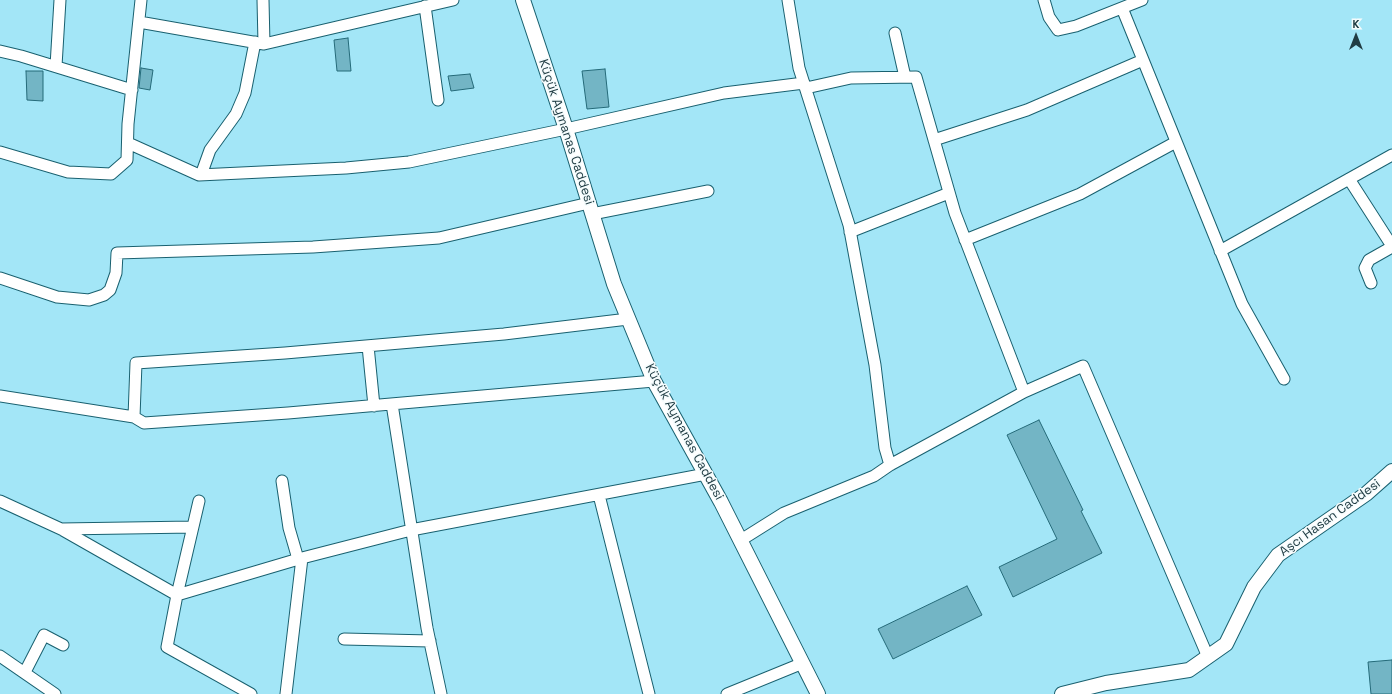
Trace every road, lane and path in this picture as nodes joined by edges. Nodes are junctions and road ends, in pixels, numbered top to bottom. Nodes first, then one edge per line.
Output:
1 (60, 0) edge
2 (140, 0) edge
3 (263, 0) edge
4 (453, 0) edge
5 (523, 0) edge
6 (788, 0) edge
7 (1044, 0) edge
8 (1142, 0) edge
9 (425, 6) junction
10 (1122, 8) junction
11 (139, 22) junction
12 (896, 33) dead end
13 (260, 43) junction
14 (0, 52) edge
15 (1143, 60) junction
16 (56, 66) junction
17 (905, 77) junction
18 (805, 86) junction
19 (132, 90) junction
20 (438, 100) dead end
21 (566, 129) junction
22 (934, 140) junction
23 (128, 142) junction
24 (1176, 142) junction
25 (0, 152) edge
26 (1392, 155) edge
27 (201, 175) junction
28 (1349, 179) junction
29 (708, 191) dead end
30 (949, 193) junction
31 (590, 208) junction
32 (850, 232) junction
33 (965, 240) junction
34 (1392, 246) edge
35 (1220, 251) junction
36 (0, 278) edge
37 (1371, 283) dead end
38 (628, 319) junction
39 (368, 346) junction
40 (1284, 379) dead end
41 (654, 380) junction
42 (1024, 392) junction
43 (0, 396) edge
44 (392, 404) junction
45 (374, 406) junction
46 (134, 417) junction
47 (890, 465) junction
48 (1392, 470) edge
49 (706, 474) junction
50 (282, 481) dead end
51 (599, 495) junction
52 (0, 501) edge
53 (199, 501) dead end
54 (193, 527) junction
55 (61, 529) junction
56 (411, 530) junction
57 (741, 540) junction
58 (300, 558) junction
59 (177, 595) junction
60 (344, 639) dead end
61 (430, 641) junction
62 (63, 645) dead end
63 (0, 656) edge
64 (1208, 657) junction
65 (803, 663) junction
66 (25, 672) junction
67 (55, 694) edge
68 (251, 694) edge
69 (286, 694) edge
70 (441, 694) edge
71 (649, 694) edge
72 (727, 694) edge
73 (818, 694) edge
74 (1062, 694) edge

1 - 16 street
2 - 11 street
3 - 13 street
4 - 9 street
5 - 21 street, Küçük Aymanas Caddesi
6 - 18 street
7 - 10 street
8 - 10 street
9 - 13 street
9 - 20 street
10 - 15 street
11 - 13 street
11 - 19 street
12 - 17 street
13 - 27 street
14 - 16 street
15 - 22 street
15 - 24 street
16 - 19 street
17 - 18 street
17 - 22 street
18 - 21 street
18 - 32 street
19 - 23 street
21 - 27 street
21 - 31 street, Küçük Aymanas Caddesi
22 - 30 street
23 - 25 street
23 - 27 street
24 - 33 street
24 - 35 street
26 - 28 street
28 - 34 street
28 - 35 street
29 - 31 street
30 - 32 street
30 - 33 street
31 - 36 street
31 - 38 street, Küçük Aymanas Caddesi
32 - 47 street
33 - 42 street
34 - 37 street
35 - 40 street
38 - 39 street
38 - 41 street, Küçük Aymanas Caddesi
39 - 45 street
39 - 46 street
41 - 44 street
41 - 49 street, Küçük Aymanas Caddesi
42 - 47 street
42 - 64 street
43 - 46 street
44 - 45 street
44 - 56 street
45 - 46 street
47 - 57 street
48 - 64 street, Aşcı Hasan Caddesi
49 - 51 street
49 - 57 street, Küçük Aymanas Caddesi
50 - 58 street
51 - 56 street
51 - 71 street
52 - 55 street
53 - 54 street
54 - 55 street
54 - 59 street
55 - 59 street
56 - 58 street
56 - 61 street
57 - 65 street, Küçük Aymanas Caddesi
58 - 59 street
58 - 69 street
59 - 68 street
60 - 61 street
61 - 70 street
62 - 66 street
63 - 66 street
64 - 74 street, Aşcı Hasan Caddesi
65 - 72 street
65 - 73 street, Küçük Aymanas Caddesi
66 - 67 street

